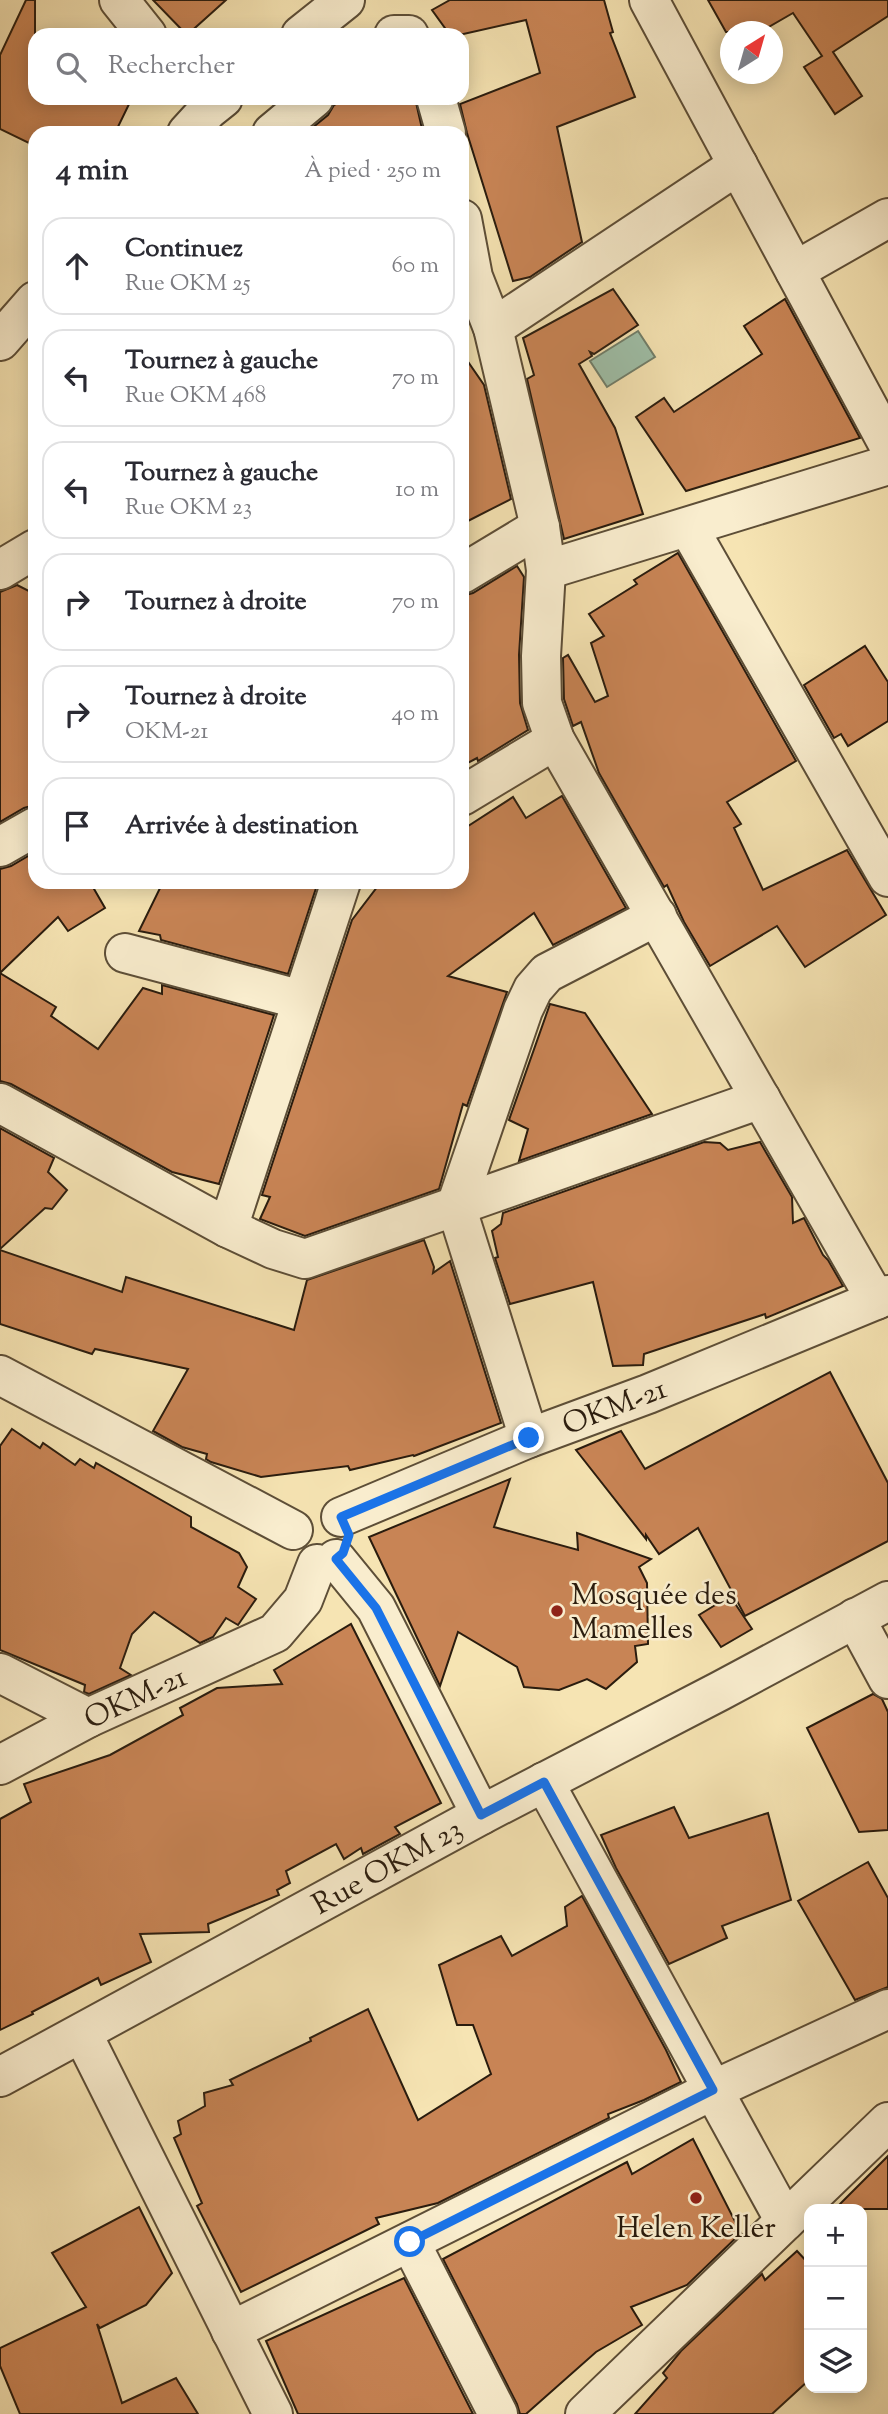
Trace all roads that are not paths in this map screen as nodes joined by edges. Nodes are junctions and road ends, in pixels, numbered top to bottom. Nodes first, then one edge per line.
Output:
1 (118, 0) edge
2 (345, 0) edge
3 (649, 0) edge
4 (141, 28) edge
5 (310, 28) edge
6 (306, 105) edge
7 (438, 105) edge
8 (280, 126) edge
9 (444, 126) edge
10 (738, 165) junction
11 (888, 218) edge
12 (795, 271) junction
13 (469, 284) edge
14 (493, 328) junction
15 (888, 444) edge
16 (888, 465) edge
17 (540, 527) junction
18 (688, 527) junction
19 (28, 553) edge
20 (0, 570) edge
21 (469, 570) edge
22 (546, 570) junction
23 (555, 740) junction
24 (469, 792) edge
25 (28, 831) edge
26 (0, 848) edge
27 (888, 877) edge
28 (339, 889) edge
29 (657, 916) junction
30 (125, 953) dead end
31 (302, 1000) junction
32 (761, 1099) junction
33 (0, 1103) edge
34 (456, 1206) junction
35 (228, 1228) junction
36 (882, 1298) edge
37 (0, 1375) edge
38 (529, 1438) junction
39 (341, 1517) junction
40 (293, 1530) junction
41 (327, 1562) junction
42 (872, 1609) edge
43 (0, 1673) edge
44 (888, 1679) edge
45 (88, 1718) junction
46 (0, 1765) edge
47 (544, 1782) junction
48 (481, 1815) junction
49 (888, 2009) edge
50 (82, 2033) junction
51 (0, 2077) edge
52 (713, 2090) junction
53 (888, 2122) edge
54 (785, 2221) junction
55 (410, 2242) junction
56 (231, 2331) junction
57 (273, 2414) edge
58 (498, 2414) edge
59 (585, 2414) edge

1 - 4 street
2 - 5 street
3 - 10 street
6 - 8 street
7 - 9 street
10 - 12 street
10 - 14 street
11 - 12 street
12 - 15 street
13 - 14 street
14 - 17 street
16 - 18 street
17 - 21 street
17 - 22 street
18 - 22 street
18 - 27 street
19 - 20 street
22 - 23 street
23 - 24 street
23 - 29 street
25 - 26 street
28 - 31 street
29 - 32 street
29 - 34 street
30 - 31 street
31 - 35 street
32 - 34 street
32 - 36 street
33 - 35 street
34 - 35 street
34 - 38 street
36 - 38 street, OKM-21
37 - 40 street
38 - 39 street, OKM-21
39 - 40 street
39 - 41 street
40 - 41 street
41 - 45 street, OKM-21
41 - 48 street
42 - 44 street
42 - 47 street, Rue OKM 23
43 - 45 street
45 - 46 street, OKM-21
47 - 48 street, Rue OKM 23
47 - 52 street
48 - 50 street, Rue OKM 23
49 - 52 street
50 - 51 street, Rue OKM 23
50 - 56 street
52 - 54 street
52 - 55 street
53 - 54 street
54 - 59 street
55 - 56 street
55 - 58 street
56 - 57 street

